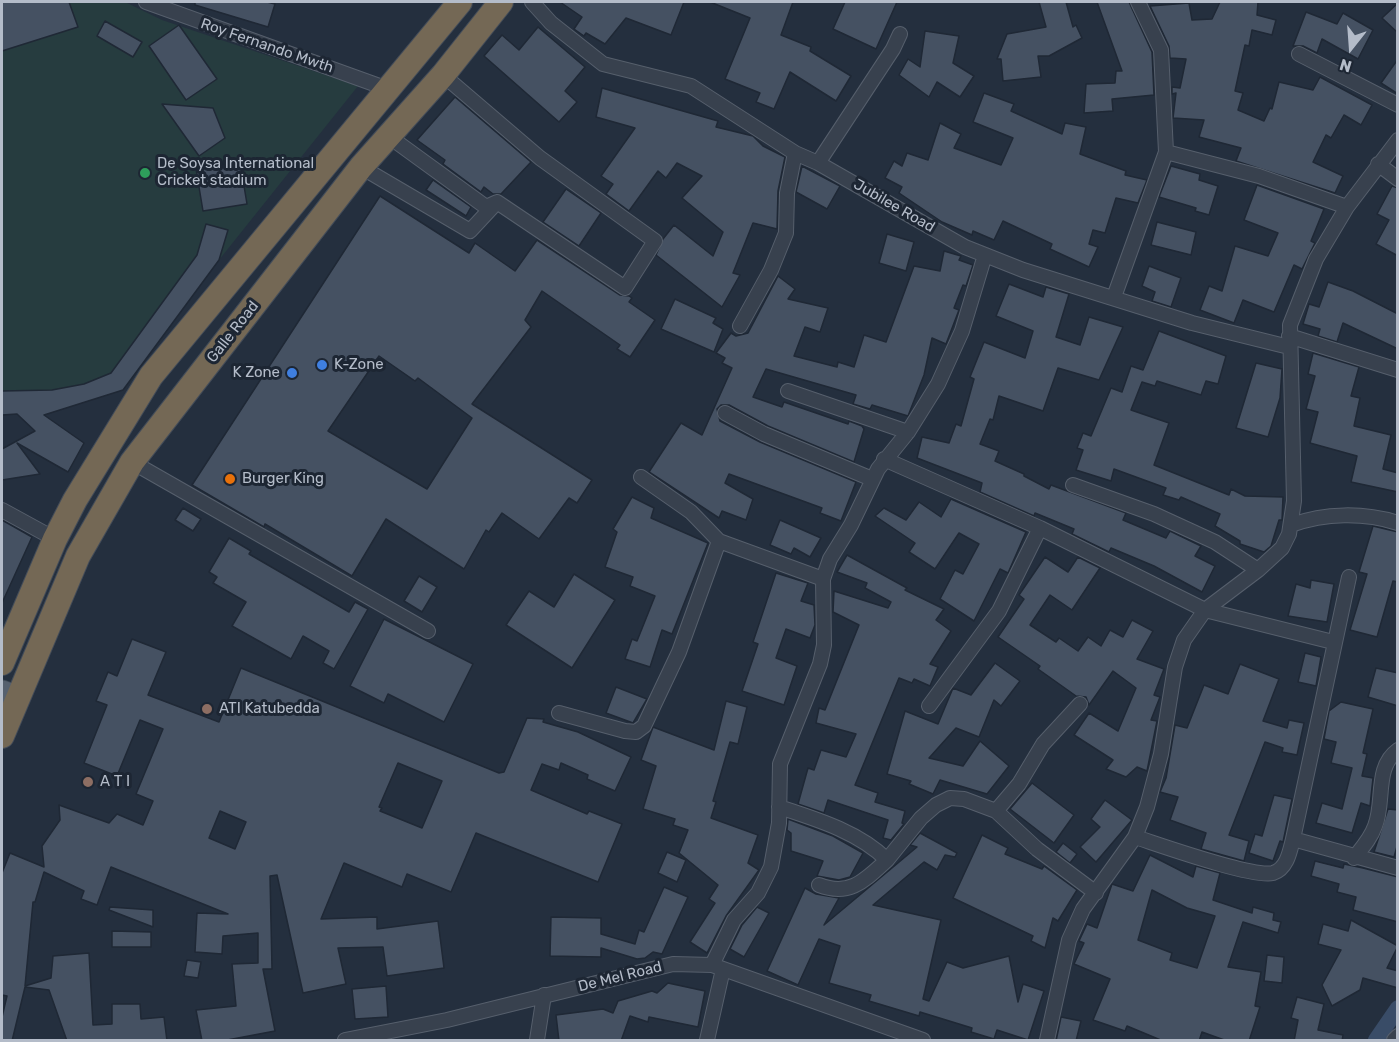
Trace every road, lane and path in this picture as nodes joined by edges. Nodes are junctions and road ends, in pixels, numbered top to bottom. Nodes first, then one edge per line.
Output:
1 (146, 2) edge
2 (460, 2) edge
3 (501, 2) edge
4 (532, 2) edge
5 (1138, 2) edge
6 (900, 34) dead end
7 (1299, 54) dead end
8 (443, 75) junction
9 (388, 89) junction
10 (1398, 105) edge
11 (351, 134) junction
12 (387, 135) junction
13 (1398, 140) edge
14 (1166, 152) junction
15 (795, 153) junction
16 (366, 160) junction
17 (818, 163) junction
18 (1378, 164) junction
19 (1398, 179) edge
20 (496, 202) junction
21 (1347, 207) junction
22 (985, 255) junction
23 (1114, 297) junction
24 (740, 326) dead end
25 (1289, 342) junction
26 (1398, 370) edge
27 (788, 391) dead end
28 (725, 413) dead end
29 (908, 432) junction
30 (884, 459) junction
31 (132, 462) junction
32 (641, 477) dead end
33 (872, 479) junction
34 (1073, 485) dead end
35 (2, 510) edge
36 (1398, 523) edge
37 (1291, 525) junction
38 (1040, 528) junction
39 (55, 540) junction
40 (719, 541) junction
41 (1258, 570) junction
42 (1348, 577) dead end
43 (823, 579) junction
44 (1205, 610) junction
45 (428, 631) dead end
46 (1333, 642) junction
47 (2, 663) edge
48 (9, 693) edge
49 (1080, 704) dead end
50 (929, 706) dead end
51 (559, 712) dead end
52 (2, 736) edge
53 (1398, 750) edge
54 (779, 807) junction
55 (996, 811) junction
56 (1135, 837) junction
57 (1293, 839) junction
58 (1354, 858) junction
59 (887, 860) junction
60 (1398, 868) edge
61 (819, 885) dead end
62 (1096, 892) junction
63 (717, 967) junction
64 (544, 995) junction
65 (1398, 1036) edge
66 (345, 1041) edge
67 (537, 1041) edge
68 (707, 1041) edge
69 (923, 1041) edge
70 (1047, 1041) edge
71 (1394, 1041) edge

1 - 9 street, Roy Fernando Mwth
2 - 9 highway
3 - 8 highway, Galle Road
4 - 15 street, Jubilee Road
5 - 14 street
6 - 17 street
7 - 10 street
8 - 12 highway, Galle Road
8 - 20 street
9 - 11 highway
11 - 16 highway
11 - 39 highway
12 - 16 highway, Galle Road
12 - 20 street
13 - 18 street
14 - 21 street
14 - 23 street
15 - 17 street, Jubilee Road
15 - 24 street
16 - 20 street
16 - 31 highway, Galle Road
17 - 22 street, Jubilee Road
18 - 19 street
18 - 21 street
21 - 25 street
22 - 23 street, Jubilee Road
22 - 29 street
23 - 25 street, Jubilee Road
25 - 26 street, Jubilee Road
25 - 37 street
27 - 29 street
28 - 33 street
29 - 30 street
30 - 33 street
30 - 38 street
31 - 45 street
31 - 48 highway, Galle Road
32 - 40 street
33 - 43 street
34 - 41 street
35 - 39 street
36 - 37 street
37 - 41 street
38 - 44 street
38 - 50 street
39 - 47 highway
40 - 43 street
40 - 51 street
41 - 44 street
42 - 46 street
43 - 54 street
44 - 46 street
44 - 56 street
46 - 57 street
48 - 52 highway, Galle Road
49 - 55 street
53 - 58 street
54 - 59 street
54 - 63 street
55 - 59 street
55 - 62 street
56 - 57 street
56 - 62 street
57 - 58 street
58 - 60 street
59 - 61 street
62 - 70 street
63 - 64 street, De Mel Road
63 - 68 street
63 - 69 street, De Mel Road
64 - 66 street, De Mel Road
64 - 67 street
65 - 71 street

